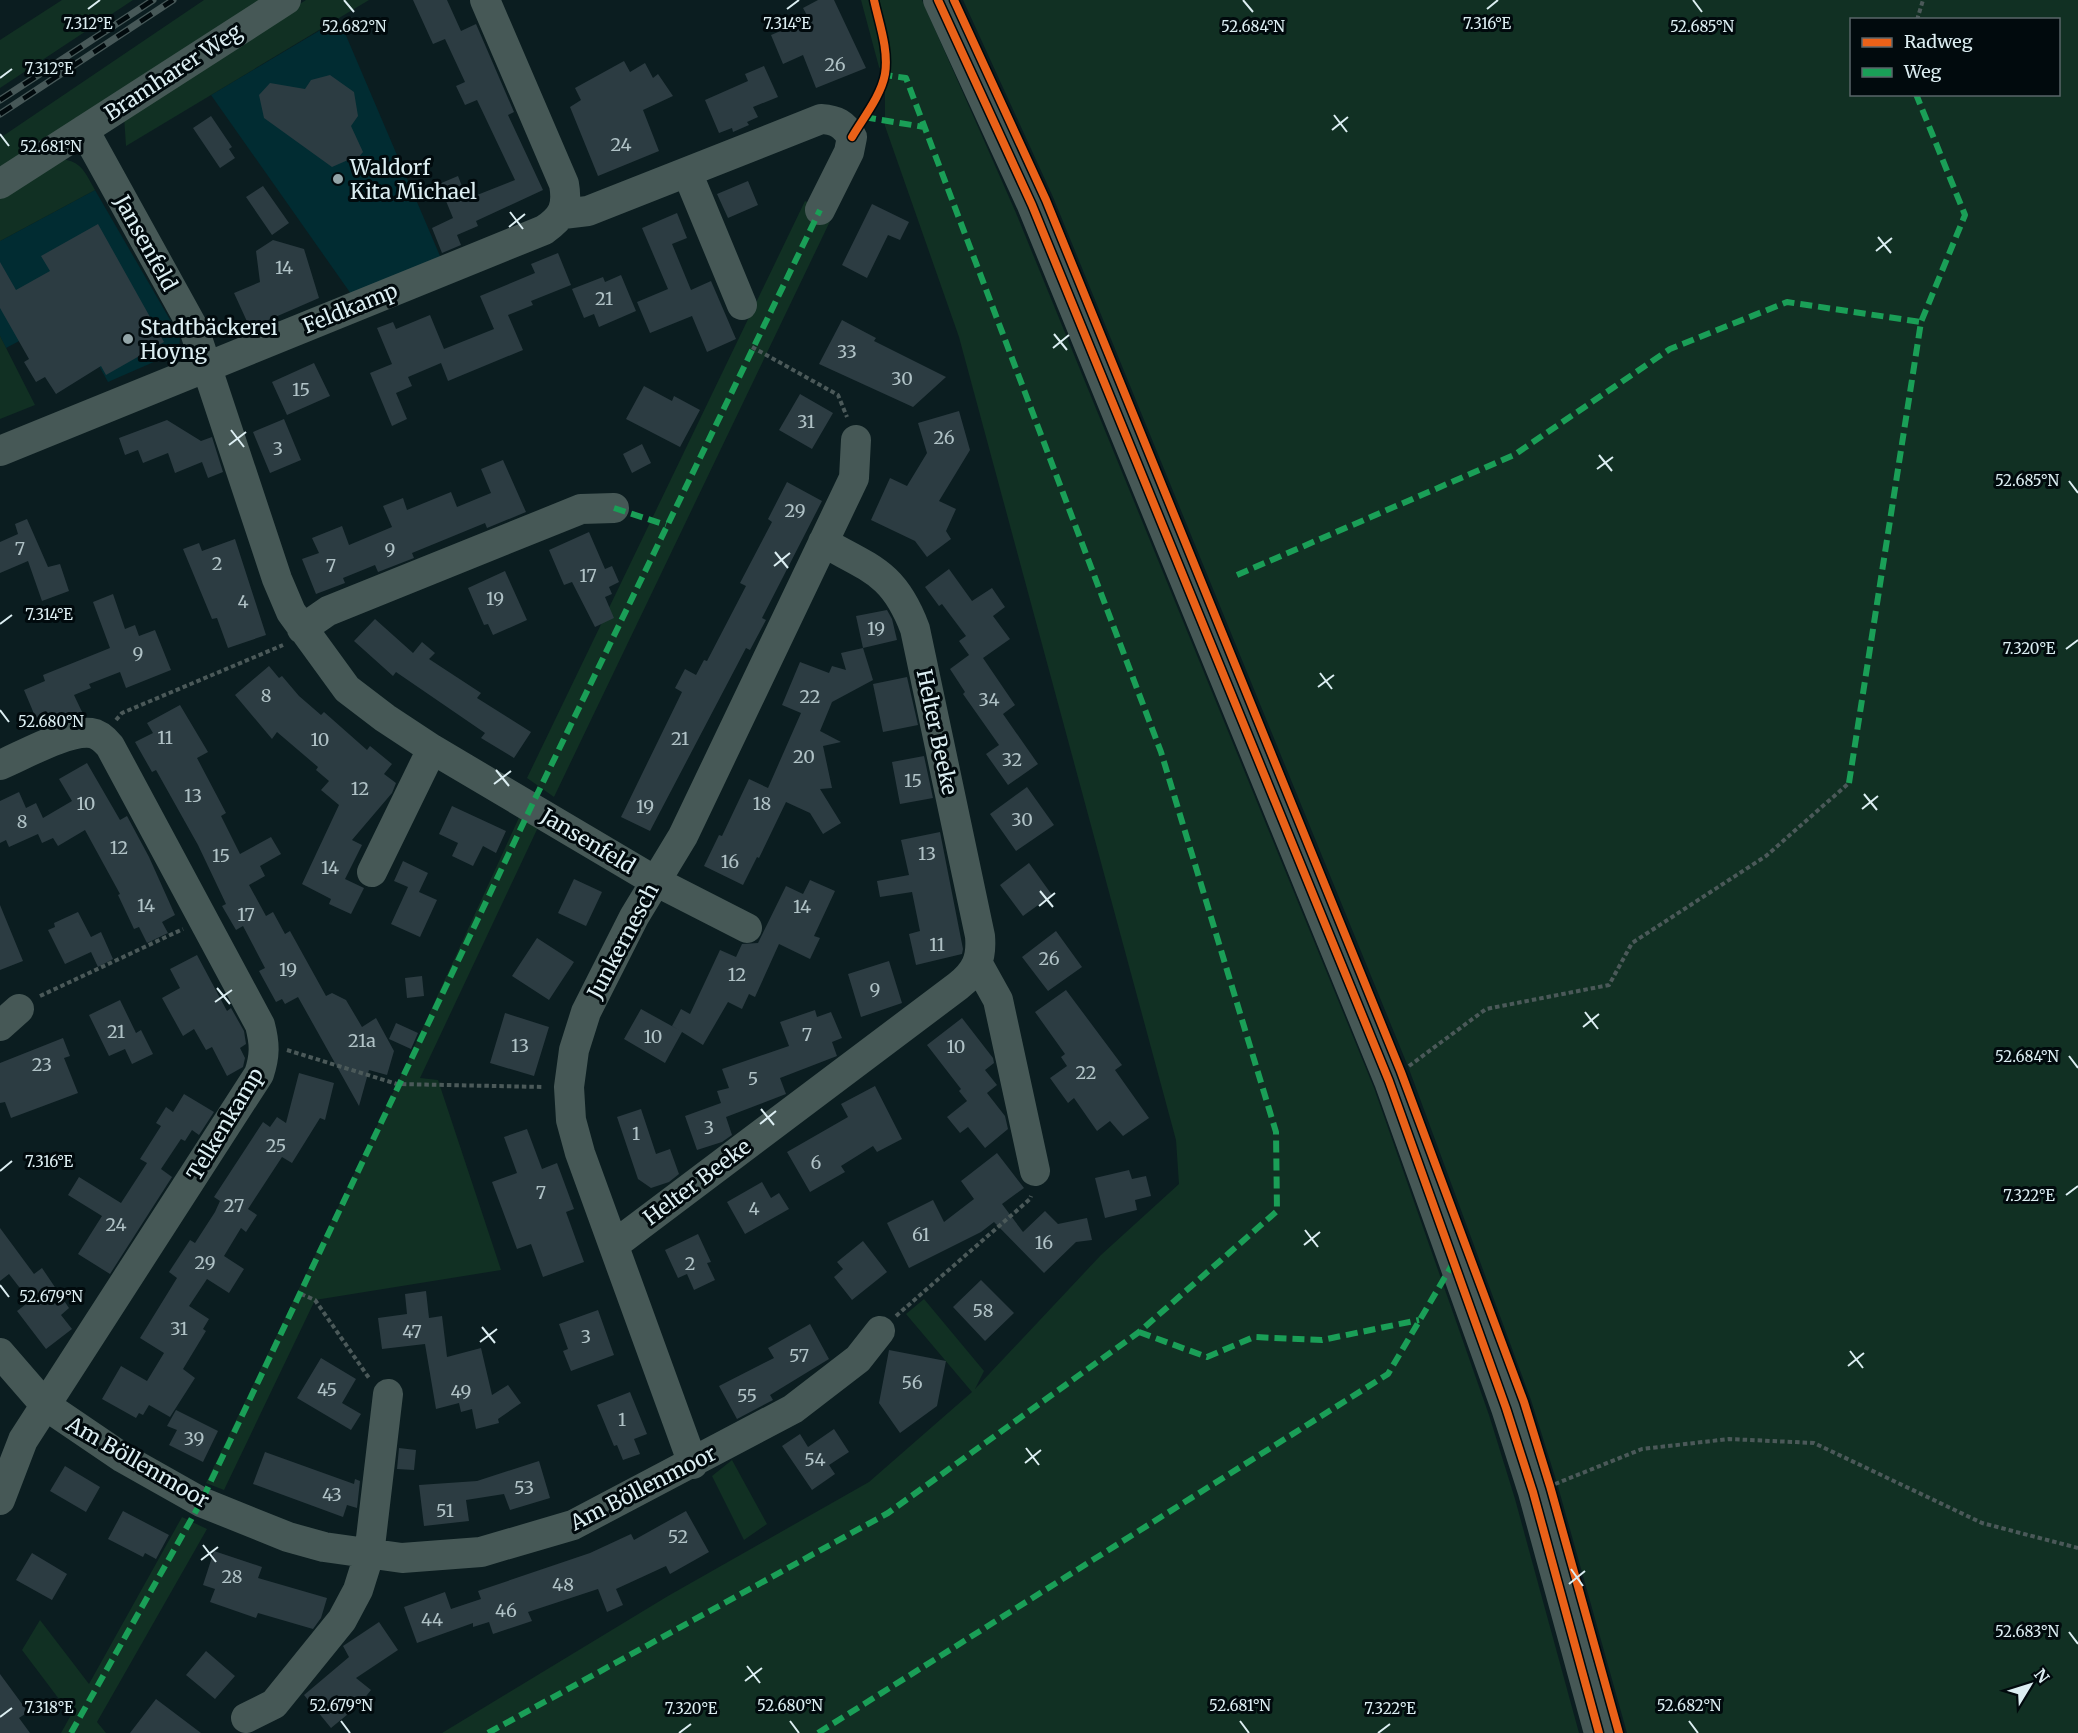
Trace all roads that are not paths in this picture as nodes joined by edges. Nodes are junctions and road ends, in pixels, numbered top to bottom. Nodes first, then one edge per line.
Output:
1 (286, 0) edge
2 (485, 0) edge
3 (938, 0) edge
4 (84, 130) junction
5 (687, 172) junction
6 (0, 184) edge
7 (820, 210) dead end
8 (563, 214) junction
9 (742, 305) dead end
10 (208, 366) junction
11 (856, 440) road end
12 (0, 451) edge
13 (614, 508) dead end
14 (822, 542) junction
15 (304, 631) junction
16 (432, 749) junction
17 (0, 765) edge
18 (372, 872) dead end
19 (655, 881) junction
20 (747, 928) dead end
21 (978, 964) junction
22 (1035, 1171) road end
23 (614, 1245) junction
24 (880, 1331) road end
25 (0, 1353) edge
26 (388, 1394) road end
27 (45, 1406) junction
28 (693, 1464) junction
29 (0, 1500) edge
30 (369, 1555) junction
31 (246, 1718) dead end
32 (1599, 1733) edge

1 - 4 street, Bramharer Weg
2 - 8 street
3 - 32 street
4 - 6 street, Bramharer Weg
4 - 10 street, Jansenfeld
5 - 7 street, Feldkamp
5 - 8 street, Feldkamp
5 - 9 street
8 - 10 street, Feldkamp
10 - 12 street, Feldkamp
10 - 15 street, Jansenfeld
11 - 14 street, Junkernesch
13 - 15 street
14 - 19 street, Junkernesch
14 - 21 street, Helter Beeke
15 - 16 street, Jansenfeld
16 - 18 street
16 - 19 street, Jansenfeld
17 - 27 street, Telkenkamp
19 - 20 street, Jansenfeld
19 - 23 street, Junkernesch
21 - 22 street
21 - 23 street, Helter Beeke
23 - 28 street, Junkernesch
24 - 28 street, Am Böllenmoor
25 - 27 street, Am Böllenmoor
26 - 30 street
27 - 29 street, Telkenkamp
27 - 30 street, Am Böllenmoor
28 - 30 street, Am Böllenmoor
30 - 31 street

